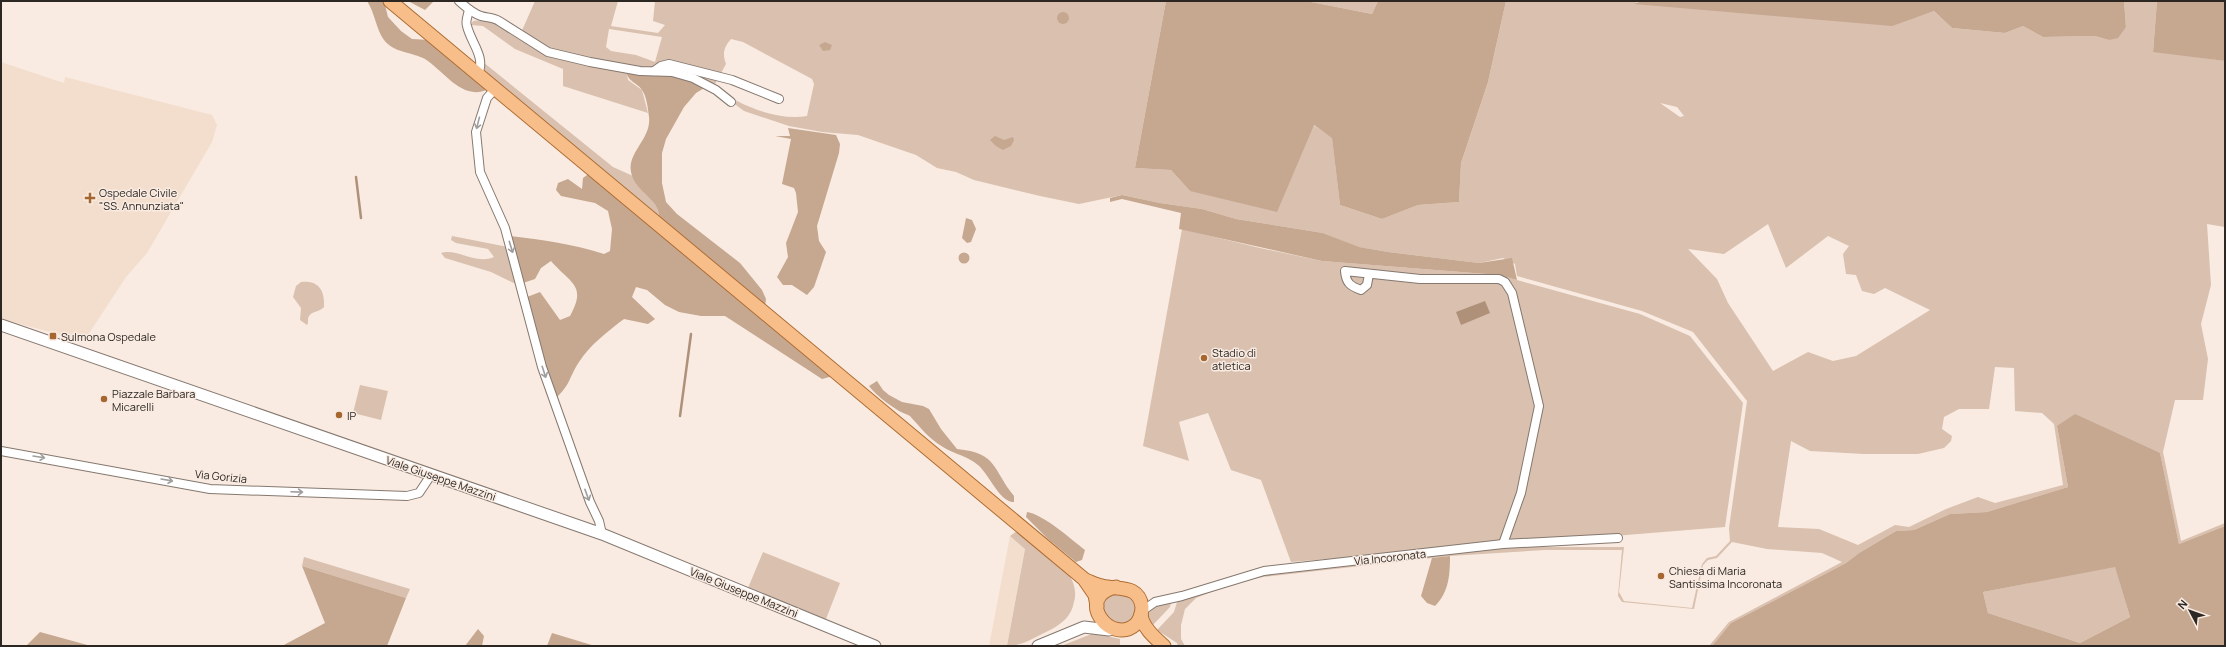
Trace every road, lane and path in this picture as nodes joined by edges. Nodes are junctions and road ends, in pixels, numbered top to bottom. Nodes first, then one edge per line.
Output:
1 (390, 1) edge
2 (460, 1) edge
3 (469, 10) junction
4 (654, 71) junction
5 (478, 74) junction
6 (495, 89) junction
7 (779, 99) dead end
8 (730, 102) dead end
9 (1370, 274) dead end
10 (1, 325) edge
11 (1, 451) edge
12 (431, 475) junction
13 (602, 534) junction
14 (1618, 538) dead end
15 (1503, 544) junction
16 (1084, 579) junction
17 (1116, 587) junction
18 (1136, 595) junction
19 (1166, 599) junction
20 (1097, 608) junction
21 (1142, 613) junction
22 (1079, 628) junction
23 (1109, 630) junction
24 (1128, 630) junction
25 (1154, 637) junction
26 (874, 646) edge
27 (1038, 646) edge
28 (1164, 646) edge

1 - 5 main road
2 - 3 street
3 - 4 street
3 - 5 street
4 - 7 street
4 - 8 street
5 - 6 main road
6 -> 13 street
6 - 16 main road
9 - 15 street
10 - 12 main road, Viale Giuseppe Mazzini
11 -> 12 street, Via Gorizia
12 - 13 main road, Viale Giuseppe Mazzini
13 - 26 main road, Viale Giuseppe Mazzini
14 - 15 street, Via Incoronata
15 - 19 street, Via Incoronata
16 - 17 main road
16 - 20 main road
17 - 18 main road
17 - 20 main road
18 - 19 street, Via Incoronata
18 - 21 main road
19 - 21 street, Via Incoronata
20 - 22 main road
20 - 23 main road
21 - 24 main road
21 - 25 main road
22 - 23 main road
22 - 27 main road
23 - 24 main road
24 - 25 main road
25 - 28 main road

